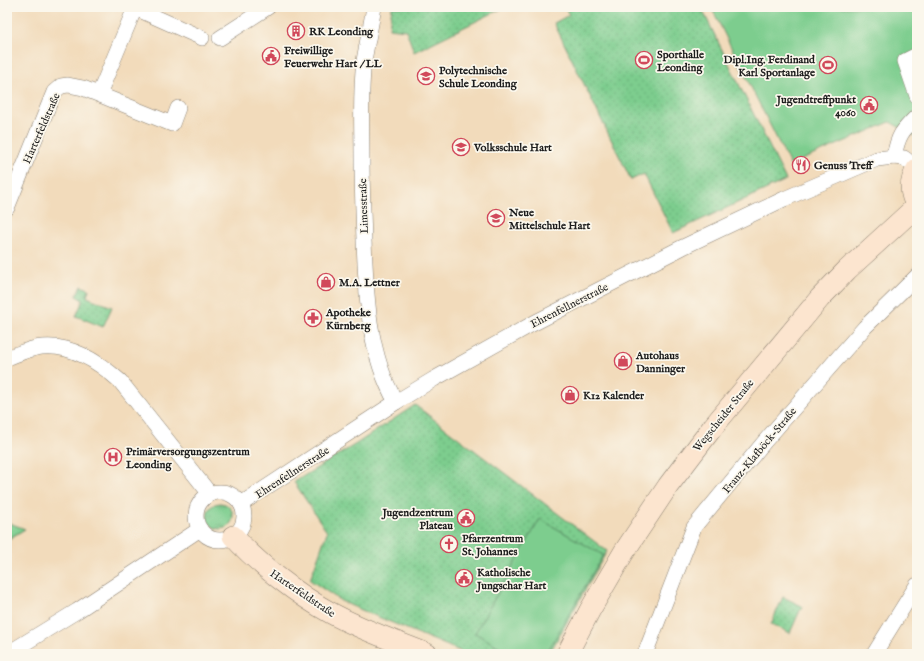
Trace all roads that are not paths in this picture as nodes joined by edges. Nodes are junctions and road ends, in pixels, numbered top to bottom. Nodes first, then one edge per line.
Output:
1 (268, 7) edge
2 (374, 7) edge
3 (136, 8) edge
4 (202, 38) dead end
5 (220, 38) dead end
6 (917, 55) edge
7 (99, 94) junction
8 (917, 96) edge
9 (178, 108) dead end
10 (917, 116) edge
11 (894, 157) junction
12 (917, 168) edge
13 (917, 206) edge
14 (7, 208) edge
15 (917, 276) edge
16 (7, 358) edge
17 (396, 402) junction
18 (210, 494) junction
19 (241, 504) junction
20 (200, 529) junction
21 (233, 536) junction
22 (917, 585) edge
23 (7, 654) edge
24 (427, 654) edge
25 (567, 654) edge
26 (645, 654) edge
27 (874, 654) edge

1 - 5 street
2 - 17 street, Limesstraße
3 - 4 street
3 - 7 street
6 - 8 street
7 - 9 street, Harterfeldstraße
7 - 14 street, Harterfeldstraße
10 - 11 street
11 - 12 street
11 - 17 street, Ehrenfellnerstraße
12 - 13 street, Wegscheider Straße
13 - 25 street, Wegscheider Straße
15 - 26 street, Franz-Klafböck-Straße
16 - 18 street
17 - 19 street, Ehrenfellnerstraße
18 - 19 street
18 - 20 street
19 - 21 street
20 - 21 street
20 - 23 street
21 - 24 street, Harterfeldstraße
22 - 27 street

